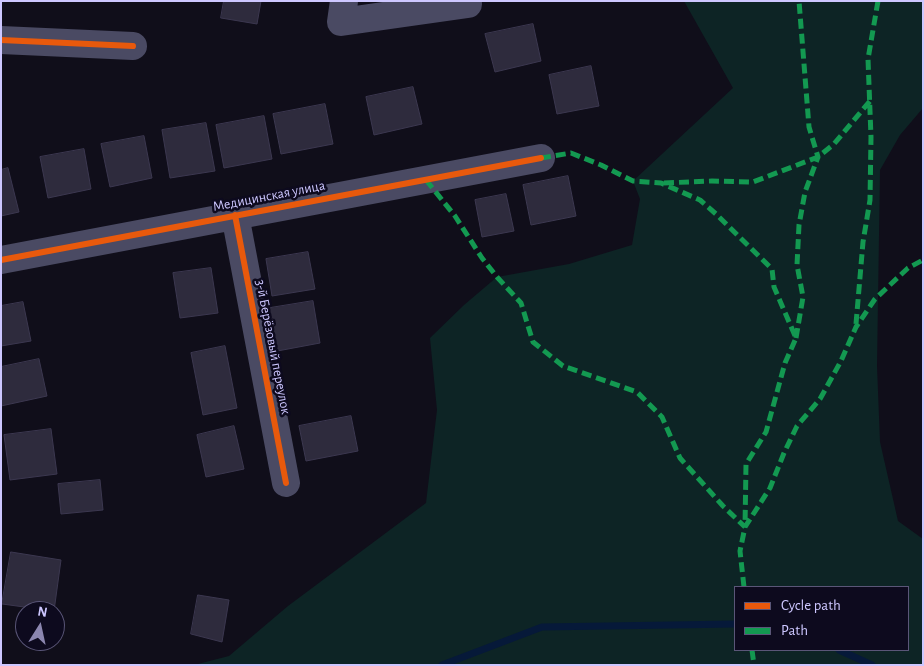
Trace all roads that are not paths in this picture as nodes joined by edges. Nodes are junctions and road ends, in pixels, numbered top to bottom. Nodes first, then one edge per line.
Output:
1 (344, 1) edge
2 (468, 4) dead end
3 (1, 40) edge
4 (133, 46) dead end
5 (541, 158) dead end
6 (235, 216) junction
7 (1, 260) edge
8 (286, 483) dead end

1 - 2 street
3 - 4 street
5 - 6 street, Медицинская улица
6 - 7 street, Медицинская улица
6 - 8 street, 3-й Берёзовый переулок

